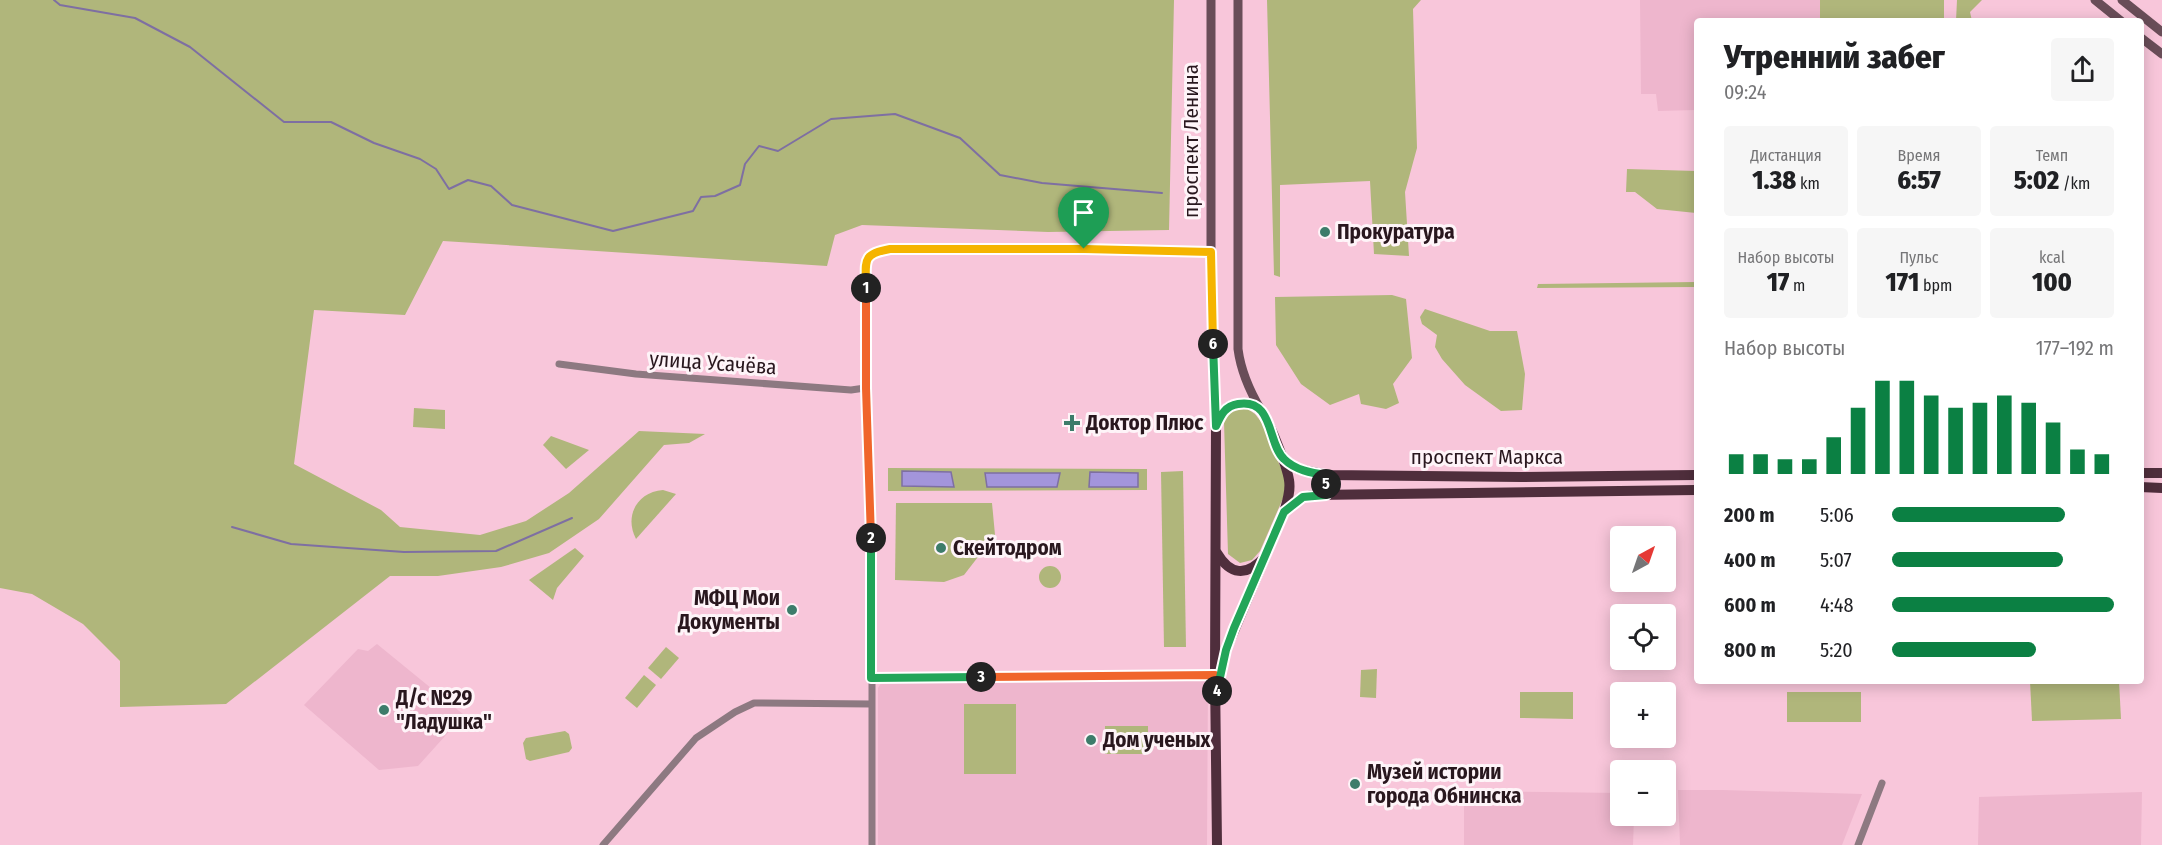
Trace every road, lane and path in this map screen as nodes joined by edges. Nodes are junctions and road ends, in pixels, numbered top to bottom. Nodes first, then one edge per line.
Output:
1 (1210, 0) edge
2 (1238, 0) edge
3 (2095, 0) edge
4 (2122, 0) edge
5 (2117, 18) edge
6 (2162, 32) edge
7 (2144, 40) edge
8 (2162, 54) edge
9 (1211, 252) junction
10 (559, 364) dead end
11 (866, 388) junction
12 (1265, 416) junction
13 (1216, 426) junction
14 (1281, 457) junction
15 (2144, 473) edge
16 (2162, 473) edge
17 (1327, 475) junction
18 (1694, 475) edge
19 (2144, 487) edge
20 (2162, 488) edge
21 (1694, 490) edge
22 (1326, 495) junction
23 (1284, 512) junction
24 (1217, 553) junction
25 (1266, 556) junction
26 (1215, 675) junction
27 (871, 678) junction
28 (1217, 691) junction
29 (871, 704) junction
30 (1882, 783) dead end
31 (603, 845) edge
32 (872, 845) edge
33 (1217, 845) edge
34 (1858, 845) edge

1 - 9 main road, проспект Ленина
2 - 12 main road
3 - 5 main road
4 - 6 main road
7 - 8 main road
9 - 11 street
9 - 13 main road, проспект Ленина
10 - 11 street, улица Усачёва
11 - 27 street
12 - 13 main road
12 - 14 main road
13 - 24 main road
14 - 17 main road, проспект Маркса
14 - 23 main road
15 - 16 main road
17 - 18 main road, проспект Маркса
17 - 22 main road
19 - 20 main road
21 - 22 main road, проспект Маркса
22 - 23 main road, проспект Маркса
23 - 25 main road
24 - 25 main road
24 - 26 main road
25 - 28 main road
26 - 27 street
26 - 28 main road
27 - 29 street
28 - 33 main road
29 - 31 street
29 - 32 street
30 - 34 street

